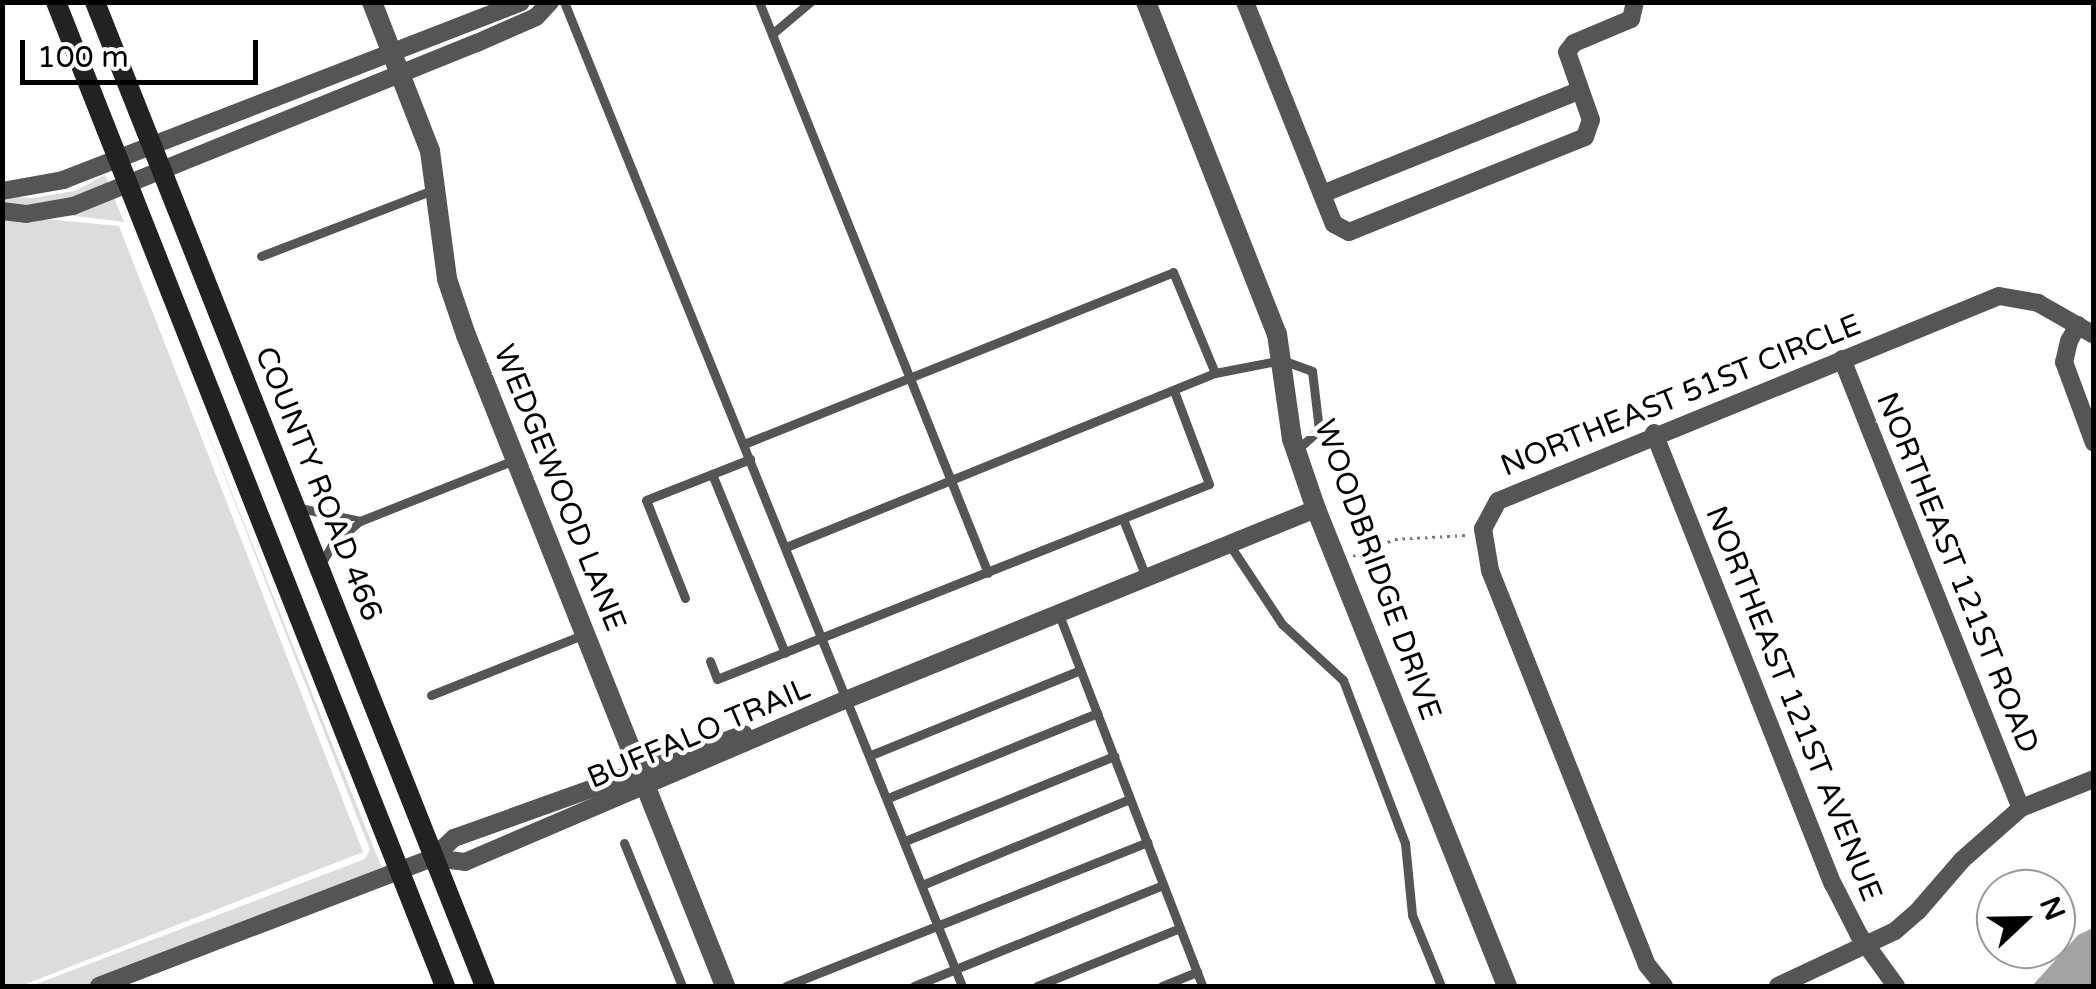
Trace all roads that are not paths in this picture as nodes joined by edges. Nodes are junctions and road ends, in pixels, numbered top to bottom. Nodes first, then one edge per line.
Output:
1 (56, 2) edge
2 (96, 2) edge
3 (372, 2) edge
4 (520, 2) edge
5 (550, 2) edge
6 (564, 2) edge
7 (759, 2) edge
8 (810, 2) edge
9 (1146, 2) edge
10 (1245, 2) edge
11 (1635, 2) edge
12 (772, 34) junction
13 (390, 50) junction
14 (400, 74) junction
15 (1578, 91) junction
16 (152, 145) junction
17 (119, 158) junction
18 (162, 170) junction
19 (129, 183) junction
20 (435, 189) junction
21 (2, 191) edge
22 (1322, 194) junction
23 (2, 212) edge
24 (261, 256) dead end
25 (2086, 330) edge
26 (1842, 359) junction
27 (1282, 360) junction
28 (1215, 373) junction
29 (909, 378) junction
30 (1174, 391) junction
31 (1654, 434) junction
32 (2094, 442) edge
33 (744, 444) junction
34 (1296, 451) junction
35 (516, 458) junction
36 (750, 459) junction
37 (712, 474) junction
38 (952, 480) junction
39 (294, 506) junction
40 (1316, 509) junction
41 (1123, 519) junction
42 (360, 520) junction
43 (1229, 544) junction
44 (786, 547) junction
45 (319, 568) junction
46 (988, 573) junction
47 (1146, 577) junction
48 (685, 598) dead end
49 (1058, 612) junction
50 (585, 634) junction
51 (824, 639) junction
52 (786, 653) junction
53 (710, 661) dead end
54 (1080, 670) junction
55 (431, 695) dead end
56 (848, 699) junction
57 (1097, 713) junction
58 (871, 755) junction
59 (1114, 756) junction
60 (642, 779) junction
61 (2094, 780) edge
62 (888, 798) junction
63 (1130, 799) junction
64 (2021, 808) junction
65 (905, 842) junction
66 (1147, 842) junction
67 (624, 843) dead end
68 (433, 858) junction
69 (399, 871) junction
70 (922, 885) junction
71 (1163, 885) junction
72 (938, 926) junction
73 (1180, 928) junction
74 (1867, 947) junction
75 (956, 970) junction
76 (1197, 972) junction
77 (99, 986) edge
78 (445, 986) edge
79 (485, 986) edge
80 (682, 986) edge
81 (725, 986) edge
82 (786, 986) edge
83 (914, 986) edge
84 (962, 986) edge
85 (1037, 986) edge
86 (1162, 986) edge
87 (1202, 986) edge
88 (1441, 986) edge
89 (1507, 986) edge
90 (1664, 986) edge
91 (1778, 986) edge
92 (1896, 986) edge

1 - 17 main road
2 - 16 main road, COUNTY ROAD 466
3 - 13 street, WEDGEWOOD LANE
4 - 13 street
5 - 14 street
6 - 33 lane
7 - 12 lane
8 - 12 lane
9 - 27 street, WOODBRIDGE DRIVE
10 - 22 street
11 - 15 street
12 - 29 lane
13 - 14 street, WEDGEWOOD LANE
13 - 16 street
14 - 18 street
14 - 20 street, WEDGEWOOD LANE
15 - 22 street
15 - 22 street
16 - 17 street
16 - 18 main road, COUNTY ROAD 466
17 - 19 main road
17 - 21 street
18 - 19 street
18 - 39 main road, COUNTY ROAD 466
19 - 23 street
19 - 69 main road
20 - 24 lane
20 - 35 street, WEDGEWOOD LANE
25 - 26 street, NORTHEAST 51ST CIRCLE
25 - 32 street
26 - 31 street, NORTHEAST 51ST CIRCLE
26 - 64 street, NORTHEAST 121ST ROAD
27 - 28 lane
27 - 34 street, WOODBRIDGE DRIVE
27 - 34 lane
28 - 29 lane
28 - 30 lane
29 - 33 lane
29 - 38 lane
30 - 38 lane
30 - 41 lane
31 - 74 street, NORTHEAST 121ST AVENUE
31 - 90 street, NORTHEAST 51ST CIRCLE
33 - 36 lane
34 - 40 street, WOODBRIDGE DRIVE
35 - 42 lane
35 - 50 street, WEDGEWOOD LANE
36 - 37 lane
36 - 44 lane
37 - 48 lane
37 - 52 lane
38 - 44 lane
38 - 46 lane
39 - 42 lane
39 - 45 main road, COUNTY ROAD 466
40 - 43 street, BUFFALO TRAIL
40 - 89 street, WOODBRIDGE DRIVE
41 - 46 lane
41 - 47 lane
42 - 45 lane
43 - 47 street, BUFFALO TRAIL
43 - 88 lane
44 - 51 lane
45 - 68 main road, COUNTY ROAD 466
46 - 51 lane
47 - 49 street, BUFFALO TRAIL
49 - 54 lane
49 - 56 street, BUFFALO TRAIL
50 - 55 lane
50 - 60 street, WEDGEWOOD LANE
51 - 52 lane
51 - 56 lane
52 - 53 lane
54 - 57 lane
54 - 58 lane
56 - 58 lane
56 - 60 street, BUFFALO TRAIL
57 - 59 lane
57 - 62 lane
58 - 62 lane
59 - 63 lane
59 - 65 lane
60 - 68 street, BUFFALO TRAIL
60 - 81 street, WEDGEWOOD LANE
61 - 64 street
62 - 65 lane
63 - 66 lane
63 - 70 lane
64 - 74 street
65 - 70 lane
66 - 71 lane
66 - 72 lane
67 - 80 lane
68 - 69 street, BUFFALO TRAIL
68 - 79 main road, COUNTY ROAD 466
69 - 77 street
69 - 78 main road
70 - 72 lane
71 - 73 lane
71 - 75 lane
72 - 75 lane
72 - 82 lane
73 - 76 lane
73 - 85 lane
74 - 91 street
74 - 92 street, NORTHEAST 121ST AVENUE
75 - 83 lane
75 - 84 lane
76 - 86 lane
76 - 87 lane

